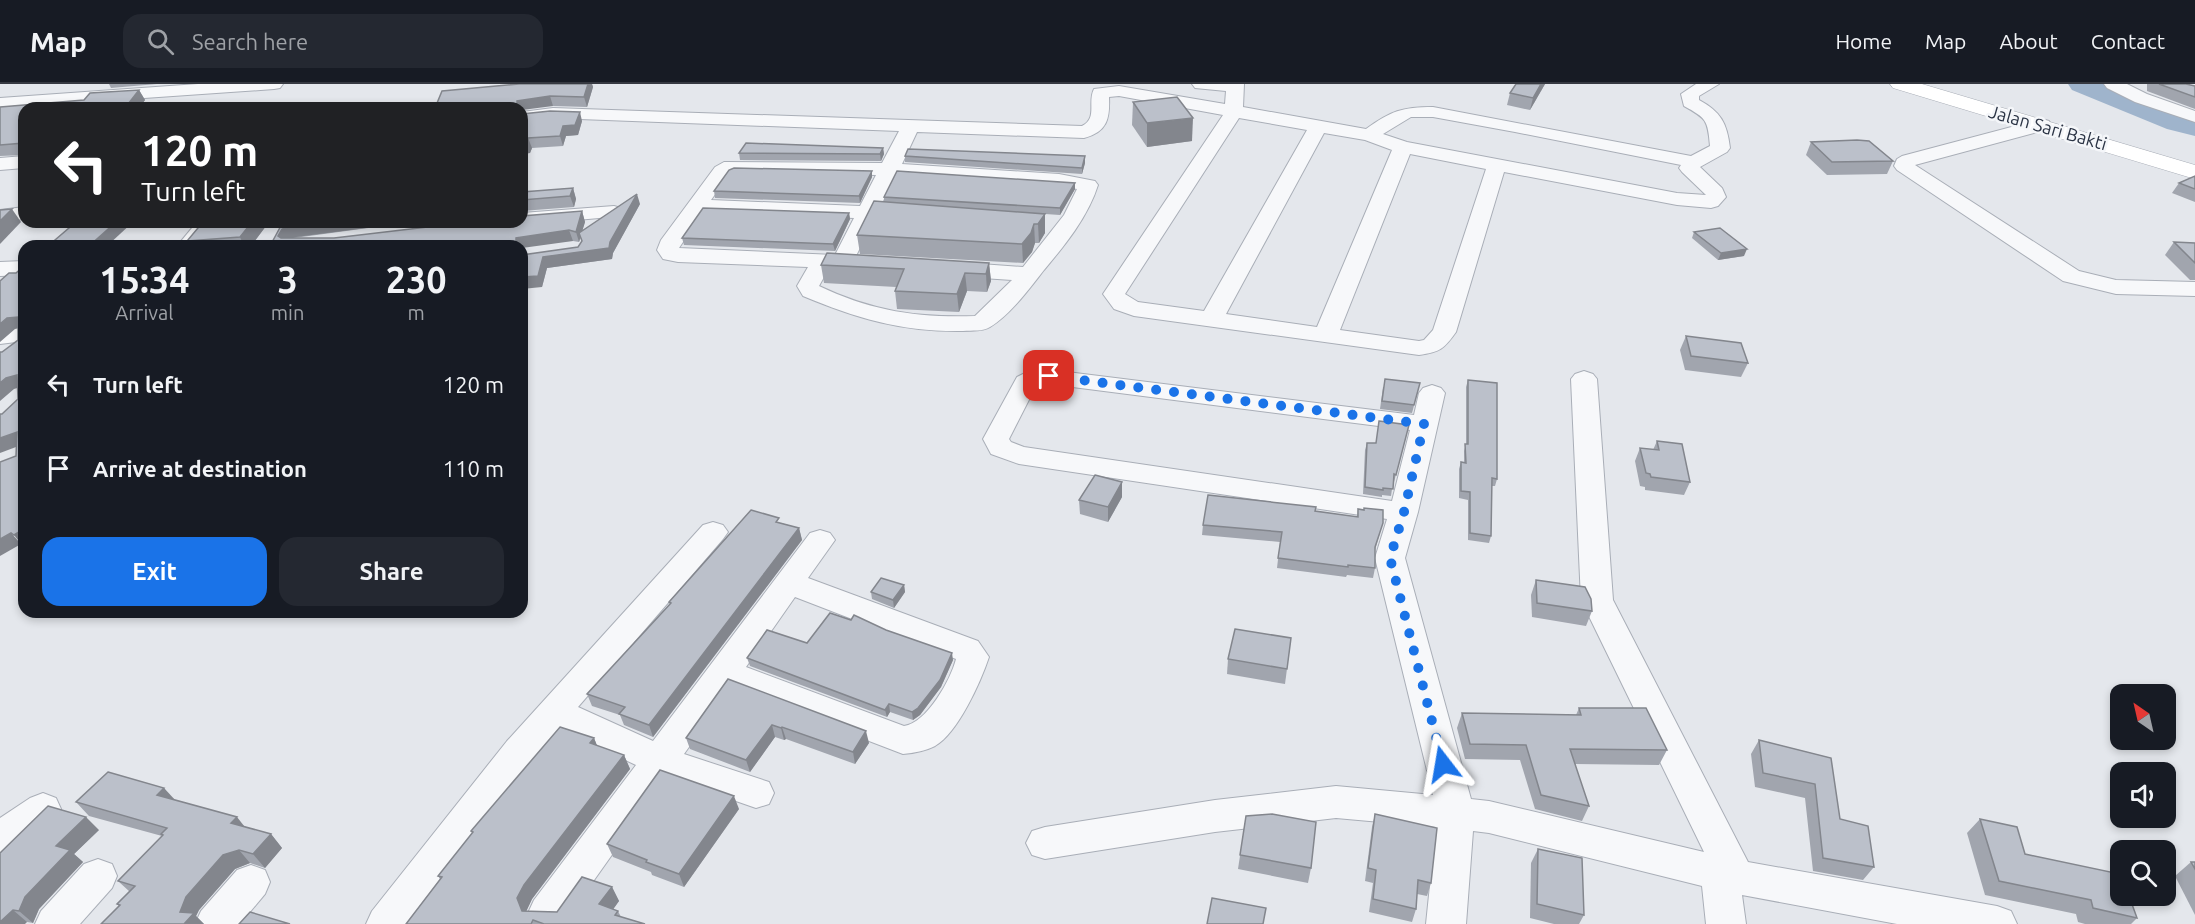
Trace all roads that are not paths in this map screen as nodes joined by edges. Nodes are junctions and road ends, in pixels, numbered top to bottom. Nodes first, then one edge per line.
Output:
1 (54, 84) edge
2 (274, 84) edge
3 (1201, 84) edge
4 (1710, 84) edge
5 (1900, 84) edge
6 (2113, 84) edge
7 (1235, 85) edge
8 (151, 88) edge
9 (43, 100) junction
10 (0, 103) edge
11 (1234, 111) junction
12 (528, 116) edge
13 (2195, 117) edge
14 (2042, 125) junction
15 (910, 126) junction
16 (1318, 126) junction
17 (1369, 135) junction
18 (1402, 147) junction
19 (18, 162) edge
20 (0, 164) edge
21 (1497, 164) junction
22 (1692, 165) junction
23 (889, 169) junction
24 (2195, 172) edge
25 (1677, 199) junction
26 (698, 206) junction
27 (868, 211) junction
28 (614, 212) edge
29 (18, 214) edge
30 (0, 216) edge
31 (926, 216) edge
32 (1044, 224) edge
33 (532, 225) edge
34 (1067, 226) junction
35 (203, 228) edge
36 (193, 240) edge
37 (832, 261) junction
38 (877, 264) edge
39 (18, 268) edge
40 (936, 268) edge
41 (0, 269) edge
42 (1029, 274) junction
43 (2195, 289) edge
44 (1211, 320) junction
45 (1326, 335) junction
46 (18, 336) edge
47 (0, 337) edge
48 (18, 344) edge
49 (0, 356) edge
50 (1584, 379) dead end
51 (1404, 512) junction
52 (713, 532) dead end
53 (820, 540) dead end
54 (789, 583) junction
55 (724, 672) junction
56 (554, 711) junction
57 (660, 760) junction
58 (756, 793) dead end
59 (43, 809) edge
60 (1456, 813) junction
61 (0, 838) edge
62 (1045, 843) dead end
63 (1728, 875) junction
64 (98, 876) dead end
65 (251, 882) dead end
66 (548, 913) edge
67 (55, 924) edge
68 (215, 924) edge
69 (386, 924) edge
70 (1446, 924) edge
71 (1726, 924) edge
72 (1997, 924) edge

1 - 9 street
2 - 8 street
3 - 7 street
4 - 22 street
5 - 14 main road, Jalan Sari Bakti
6 - 13 street
7 - 11 street
8 - 9 street
9 - 10 street
11 - 15 street
11 - 16 street
11 - 44 street
12 - 15 street
14 - 24 main road, Jalan Sari Bakti
14 - 43 street
15 - 23 street
16 - 17 street
16 - 44 street
17 - 18 street
17 - 22 street
18 - 21 street
18 - 45 street
19 - 20 street
21 - 25 street
21 - 45 street
22 - 25 street
22 - 25 street
23 - 26 street
23 - 27 street
23 - 34 street
26 - 27 street
26 - 37 street
27 - 31 street
27 - 37 street
28 - 33 street
29 - 30 street
32 - 34 street
34 - 42 street
35 - 36 street
37 - 38 street
37 - 42 street
39 - 41 street
40 - 42 street
44 - 45 street
46 - 47 street
48 - 49 street
50 - 63 street
51 - 51 street
51 - 60 street
52 - 56 street
53 - 54 street
54 - 55 street
54 - 55 street
55 - 57 street
56 - 57 street
56 - 69 street
57 - 58 street
57 - 66 street
59 - 61 street
60 - 62 street
60 - 63 street
60 - 70 street
63 - 71 street
63 - 72 street
64 - 67 street
65 - 68 street

